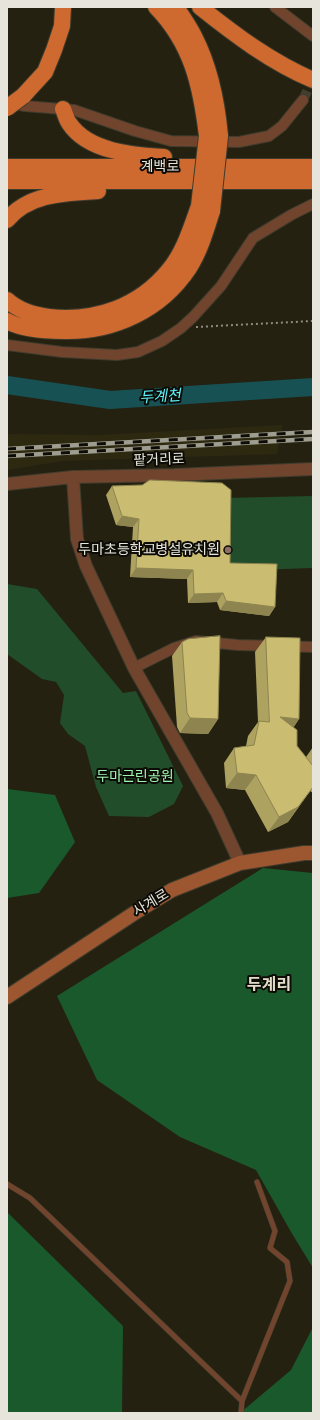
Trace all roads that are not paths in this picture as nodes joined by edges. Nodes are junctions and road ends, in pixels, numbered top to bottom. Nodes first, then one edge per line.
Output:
1 (63, 7) edge
2 (156, 7) edge
3 (176, 7) edge
4 (200, 7) edge
5 (275, 7) edge
6 (313, 36) edge
7 (313, 80) edge
8 (303, 100) tunnel mouth
9 (7, 103) edge
10 (7, 108) edge
11 (64, 108) junction
12 (214, 136) junction
13 (313, 166) edge
14 (7, 167) edge
15 (235, 167) junction
16 (7, 181) edge
17 (293, 181) junction
18 (313, 181) edge
19 (313, 204) edge
20 (206, 209) junction
21 (7, 220) edge
22 (7, 300) edge
23 (7, 321) edge
24 (7, 345) edge
25 (313, 469) edge
26 (73, 477) junction
27 (7, 484) edge
28 (313, 647) edge
29 (134, 668) junction
30 (313, 853) edge
31 (240, 863) junction
32 (8, 995) edge
33 (257, 1182) dead end
34 (7, 1184) edge
35 (242, 1401) junction
36 (241, 1413) edge

1 - 10 highway, bridge
2 - 12 highway
3 - 12 highway
4 - 7 highway
5 - 6 street
8 - 11 street
9 - 11 street
11 - 15 highway
12 - 20 highway, bridge
13 - 15 highway, 계백로
14 - 15 highway, 계백로
16 - 17 highway, 계백로
17 - 18 highway, 계백로
17 - 21 highway
19 - 24 street
20 - 22 highway
20 - 23 highway
25 - 26 street, 팥거리로
26 - 27 street, 팥거리로
26 - 29 street
28 - 29 street
29 - 31 street
30 - 31 main road, 사계로
31 - 32 main road, 사계로
33 - 35 lane
34 - 35 lane
35 - 36 lane

